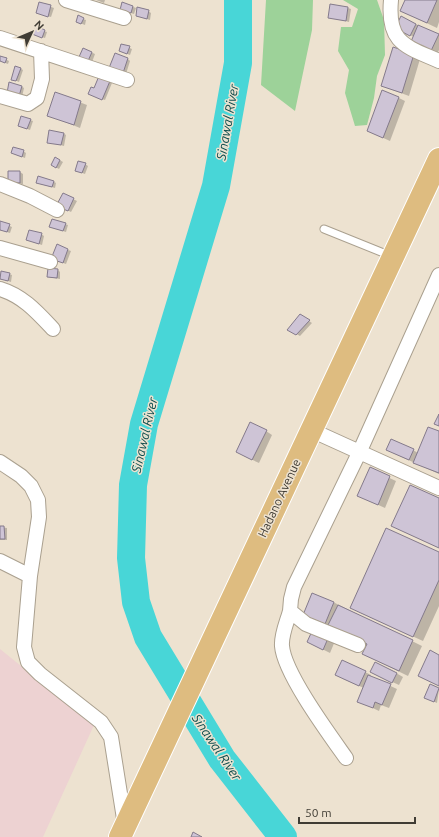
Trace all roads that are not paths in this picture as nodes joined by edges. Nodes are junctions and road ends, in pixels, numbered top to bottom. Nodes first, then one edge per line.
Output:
1 (66, 0) edge
2 (391, 0) edge
3 (124, 18) dead end
4 (0, 38) edge
5 (42, 51) junction
6 (439, 61) edge
7 (127, 80) dead end
8 (0, 96) edge
9 (439, 158) edge
10 (0, 184) edge
11 (57, 210) dead end
12 (324, 229) dead end
13 (0, 248) edge
14 (392, 257) junction
15 (50, 262) dead end
16 (439, 275) edge
17 (0, 289) edge
18 (434, 298) edge
19 (53, 329) dead end
20 (311, 430) junction
21 (359, 452) junction
22 (0, 462) edge
23 (439, 488) edge
24 (0, 561) edge
25 (30, 576) junction
26 (290, 611) junction
27 (358, 645) dead end
28 (346, 758) dead end
29 (122, 831) edge

1 - 3 street
2 - 6 street
4 - 5 street
5 - 7 street
5 - 8 street
9 - 14 main road, Hadano Avenue
10 - 11 street
12 - 14 lane
13 - 15 street
14 - 20 main road, Hadano Avenue
16 - 18 street
17 - 19 street
18 - 21 street
20 - 21 street
20 - 29 main road, Hadano Avenue
21 - 23 street
21 - 26 street
22 - 25 street
24 - 25 street
25 - 29 street
26 - 27 street
26 - 28 street

